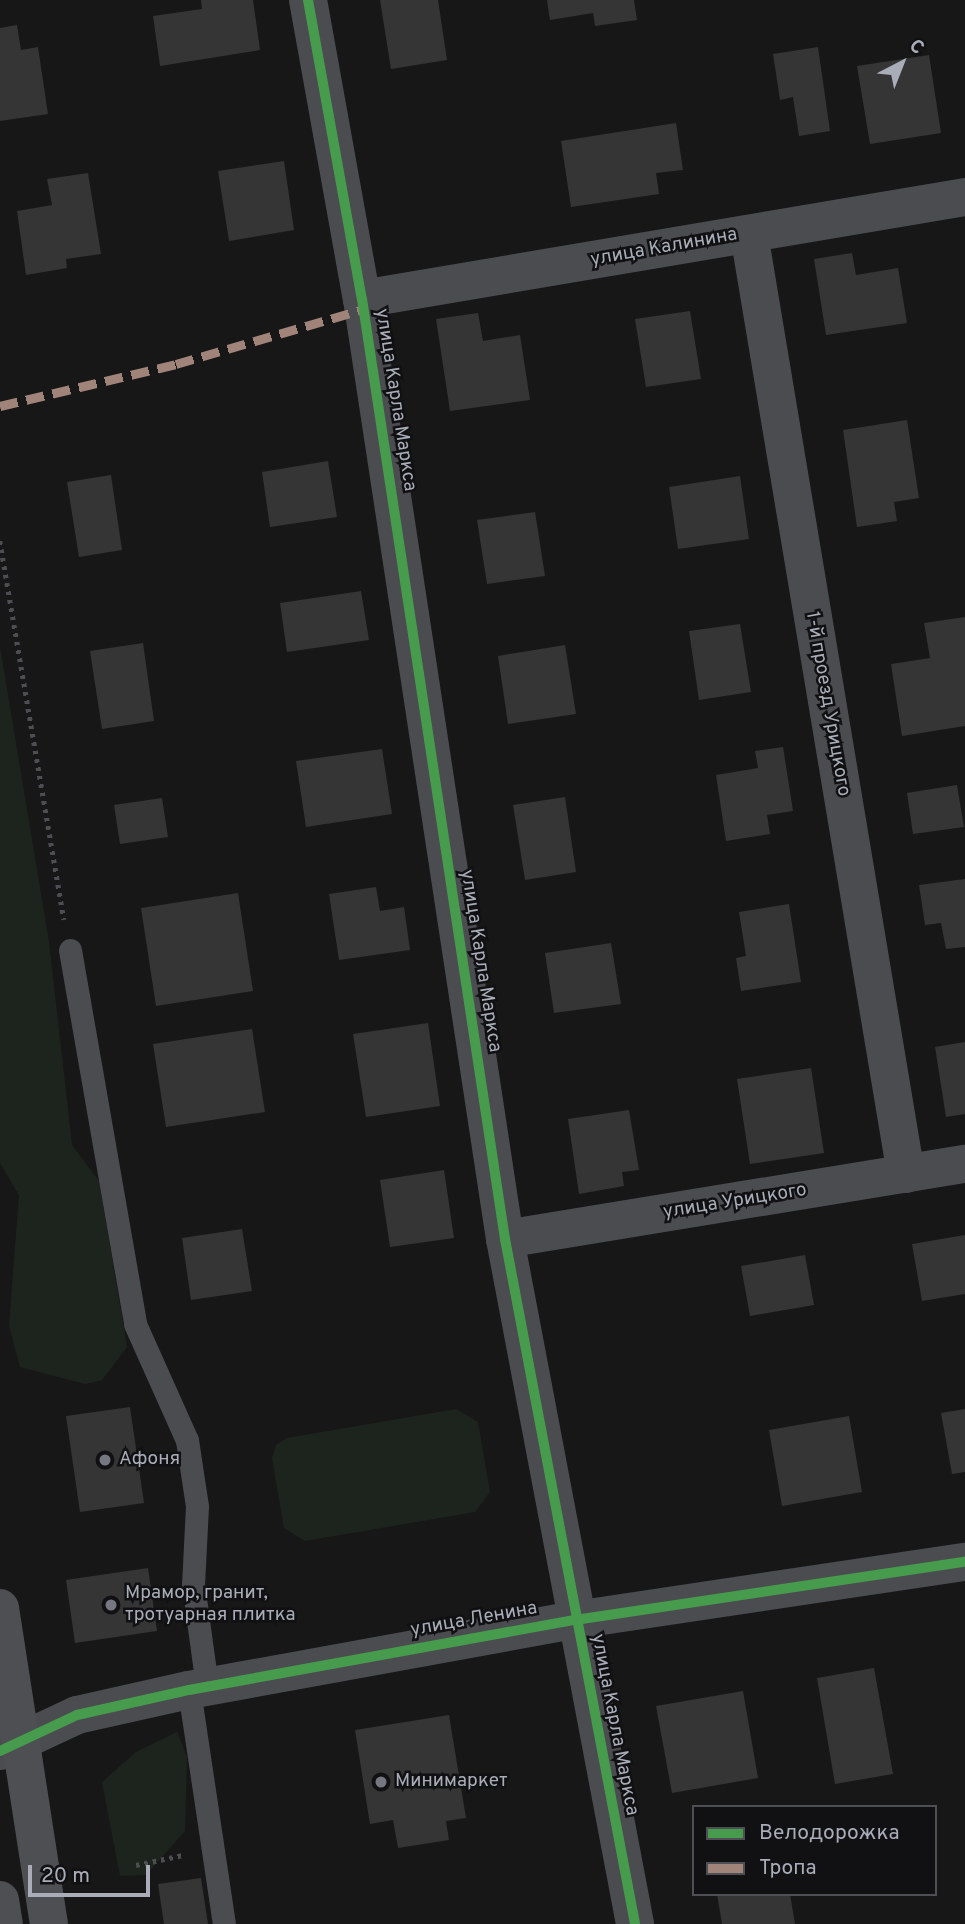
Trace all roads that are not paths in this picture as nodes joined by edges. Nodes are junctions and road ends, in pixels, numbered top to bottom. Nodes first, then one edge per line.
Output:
1 (308, 0) edge
2 (965, 197) edge
3 (749, 234) junction
4 (362, 299) junction
5 (70, 950) road end
6 (965, 1164) edge
7 (906, 1174) junction
8 (505, 1239) junction
9 (965, 1562) edge
10 (0, 1608) edge
11 (575, 1620) junction
12 (198, 1688) junction
13 (10, 1744) edge
14 (0, 1900) edge
15 (4, 1924) edge
16 (49, 1924) edge
17 (224, 1924) edge
18 (635, 1924) edge

1 - 4 street, улица Карла Маркса
2 - 3 street, улица Калинина
3 - 4 street, улица Калинина
3 - 7 street, 1-й проезд Урицкого
4 - 8 street, улица Карла Маркса
5 - 12 lane
6 - 7 street, улица Урицкого
7 - 8 street, улица Урицкого
8 - 11 street, улица Карла Маркса
9 - 11 street, улица Ленина
10 - 13 main road
11 - 12 street, улица Ленина
11 - 18 street, улица Карла Маркса
12 - 13 street, улица Ленина
12 - 17 lane
13 - 16 main road
14 - 15 main road

